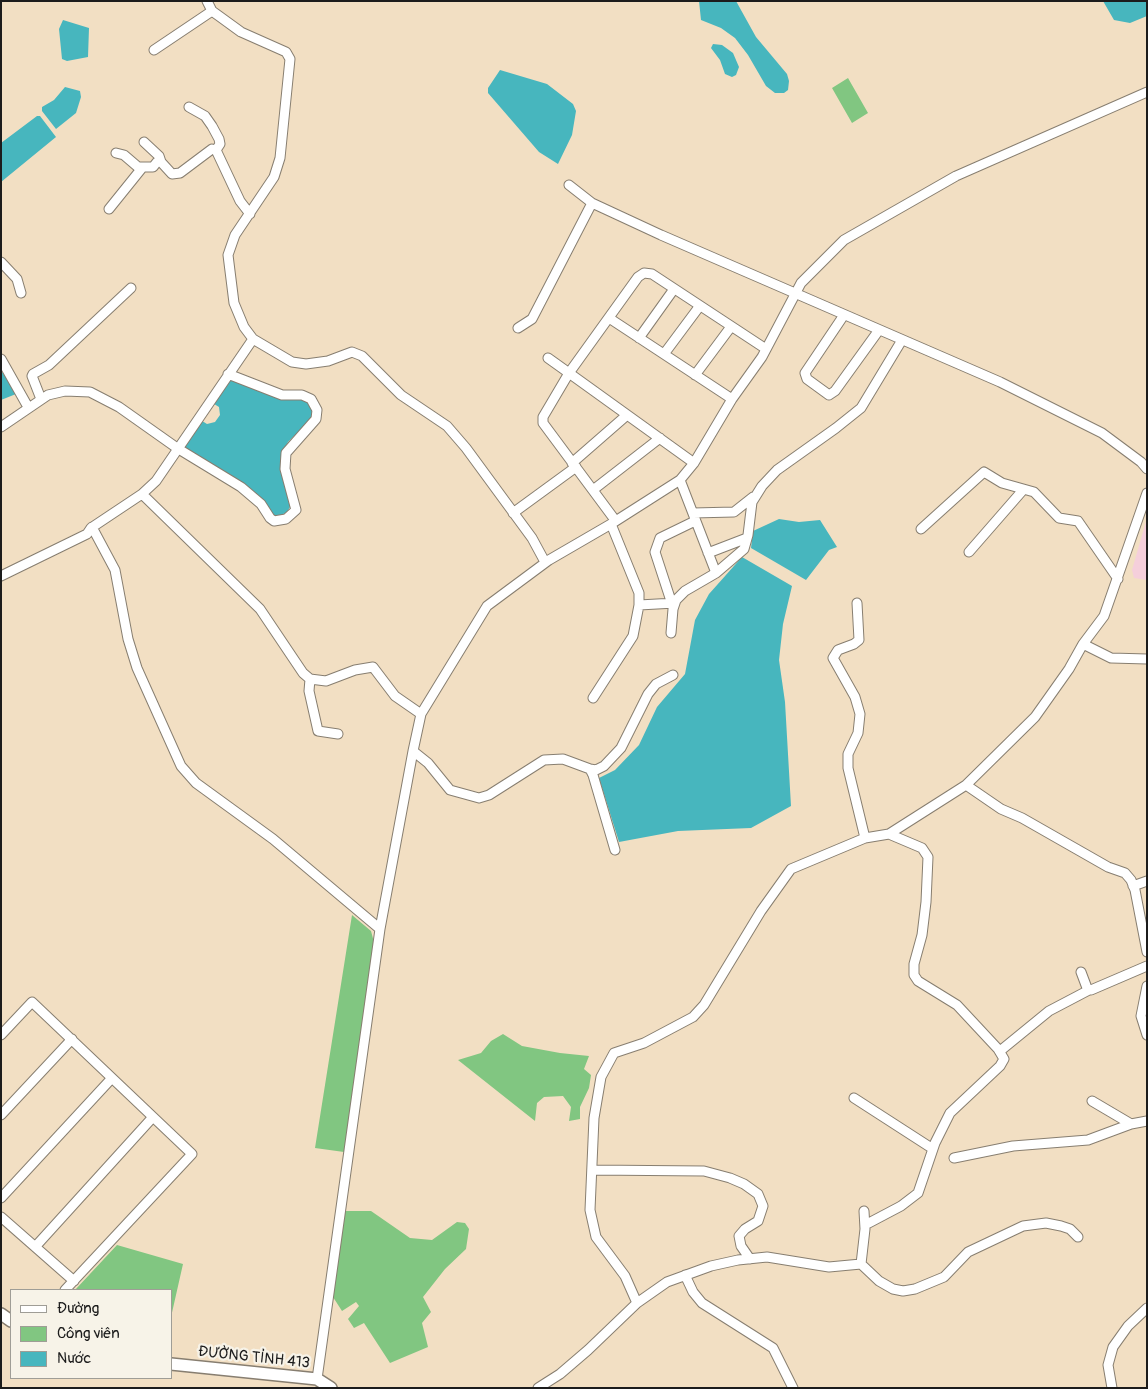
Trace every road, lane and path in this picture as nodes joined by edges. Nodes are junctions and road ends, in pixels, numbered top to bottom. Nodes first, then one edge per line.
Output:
1 (207, 1) edge
2 (212, 11) junction
3 (154, 50) dead end
4 (1147, 92) edge
5 (189, 107) dead end
6 (144, 142) dead end
7 (216, 150) junction
8 (116, 153) dead end
9 (162, 162) junction
10 (142, 168) junction
11 (570, 185) dead end
12 (592, 204) junction
13 (109, 209) dead end
14 (250, 214) junction
15 (1, 262) edge
16 (131, 288) dead end
17 (674, 289) junction
18 (21, 293) dead end
19 (794, 293) junction
20 (699, 306) junction
21 (844, 315) junction
22 (609, 318) junction
23 (518, 328) dead end
24 (730, 328) junction
25 (879, 330) junction
26 (639, 338) junction
27 (253, 339) junction
28 (902, 340) junction
29 (766, 349) junction
30 (664, 354) junction
31 (548, 358) dead end
32 (1, 359) edge
33 (570, 373) junction
34 (228, 374) junction
35 (695, 375) junction
36 (41, 399) junction
37 (732, 399) junction
38 (28, 407) junction
39 (627, 415) junction
40 (1, 428) edge
41 (660, 438) junction
42 (177, 448) junction
43 (694, 463) junction
44 (574, 465) junction
45 (1147, 469) edge
46 (680, 480) junction
47 (593, 490) junction
48 (1023, 490) junction
49 (1147, 493) edge
50 (142, 494) junction
51 (755, 496) junction
52 (513, 513) junction
53 (694, 517) junction
54 (613, 522) junction
55 (92, 527) junction
56 (921, 530) dead end
57 (747, 538) junction
58 (969, 552) dead end
59 (708, 553) junction
60 (545, 562) junction
61 (1, 569) edge
62 (15, 570) junction
63 (716, 573) junction
64 (1, 576) edge
65 (1118, 579) junction
66 (857, 603) dead end
67 (673, 604) junction
68 (639, 605) junction
69 (671, 632) dead end
70 (1083, 644) junction
71 (1147, 659) edge
72 (673, 675) dead end
73 (310, 679) junction
74 (593, 698) dead end
75 (421, 714) junction
76 (338, 734) dead end
77 (413, 750) junction
78 (590, 769) junction
79 (966, 785) junction
80 (889, 834) junction
81 (865, 838) junction
82 (616, 850) dead end
83 (1147, 881) edge
84 (1133, 886) junction
85 (380, 929) junction
86 (1146, 949) edge
87 (1147, 966) edge
88 (1081, 972) dead end
89 (1147, 986) edge
90 (1089, 990) junction
91 (1147, 1034) edge
92 (1, 1035) edge
93 (72, 1039) junction
94 (1000, 1051) junction
95 (112, 1078) junction
96 (854, 1098) dead end
97 (1092, 1101) dead end
98 (1, 1115) edge
99 (153, 1116) junction
100 (1147, 1120) edge
101 (1131, 1124) junction
102 (933, 1149) junction
103 (954, 1158) dead end
104 (593, 1170) junction
105 (1, 1198) edge
106 (864, 1211) dead end
107 (1, 1217) edge
108 (865, 1225) junction
109 (1078, 1237) dead end
110 (35, 1246) junction
111 (750, 1259) junction
112 (861, 1264) junction
113 (685, 1275) junction
114 (74, 1281) junction
115 (66, 1289) edge
116 (637, 1303) junction
117 (1147, 1308) edge
118 (172, 1364) edge
119 (317, 1379) junction
120 (331, 1388) edge
121 (538, 1388) edge
122 (793, 1388) edge
123 (1112, 1388) edge

1 - 2 street
2 - 3 street
2 - 14 street
4 - 19 street
5 - 7 street
6 - 9 street
7 - 9 street
7 - 14 street
8 - 10 street
9 - 10 street
10 - 13 street
11 - 12 street
12 - 19 street
12 - 23 street
14 - 27 street
15 - 18 street
16 - 36 street
17 - 20 street
17 - 22 street
17 - 26 street
19 - 21 street
19 - 29 street
20 - 24 street
20 - 30 street
21 - 25 street
21 - 25 street
22 - 26 street
22 - 33 street
24 - 29 street
24 - 35 street
25 - 28 street
26 - 30 street
27 - 34 street
27 - 52 street
28 - 45 street
28 - 51 street
29 - 37 street
30 - 35 street
31 - 33 street
32 - 38 street
33 - 39 street
33 - 44 street
34 - 42 street
34 - 42 street
35 - 37 street
36 - 38 street
36 - 42 street
37 - 43 street
38 - 40 street
39 - 41 street
39 - 44 street
41 - 43 street
41 - 47 street
42 - 50 street
43 - 46 street
44 - 47 street
44 - 52 street
46 - 53 street
46 - 54 street
47 - 54 street
48 - 56 street
48 - 58 street
48 - 65 street
49 - 65 street
50 - 55 street
50 - 73 street
51 - 53 street
51 - 57 street
52 - 60 street
53 - 59 street
53 - 67 street
54 - 60 street
54 - 68 street
55 - 62 street
55 - 85 street
57 - 59 street
57 - 63 street
59 - 63 street
60 - 75 street
61 - 62 street
62 - 64 street
63 - 67 street
65 - 70 street
66 - 81 street
67 - 68 street
67 - 69 street
68 - 74 street
70 - 71 street
70 - 79 street
72 - 78 street
73 - 75 street
73 - 76 street
75 - 77 street
77 - 78 street
77 - 85 street
78 - 82 street
79 - 80 street
79 - 84 street
80 - 81 street
80 - 94 street
81 - 104 street
83 - 84 street
84 - 86 street
85 - 119 street
87 - 90 street
88 - 90 street
89 - 91 street
90 - 94 street
92 - 93 street
93 - 95 street
93 - 98 street
94 - 102 street
95 - 99 street
95 - 105 street
96 - 102 street
97 - 101 street
99 - 110 street
99 - 114 street
100 - 101 street
101 - 103 street
102 - 108 street
104 - 111 street
104 - 116 street
106 - 108 street
107 - 110 street
108 - 112 street
109 - 112 street
110 - 114 street
111 - 112 street
111 - 113 street
113 - 116 street
113 - 122 street
114 - 115 street
116 - 121 street
117 - 123 street
118 - 119 main road, ĐƯỜNG TỈNH 413
119 - 120 main road, ĐƯỜNG TỈNH 413

